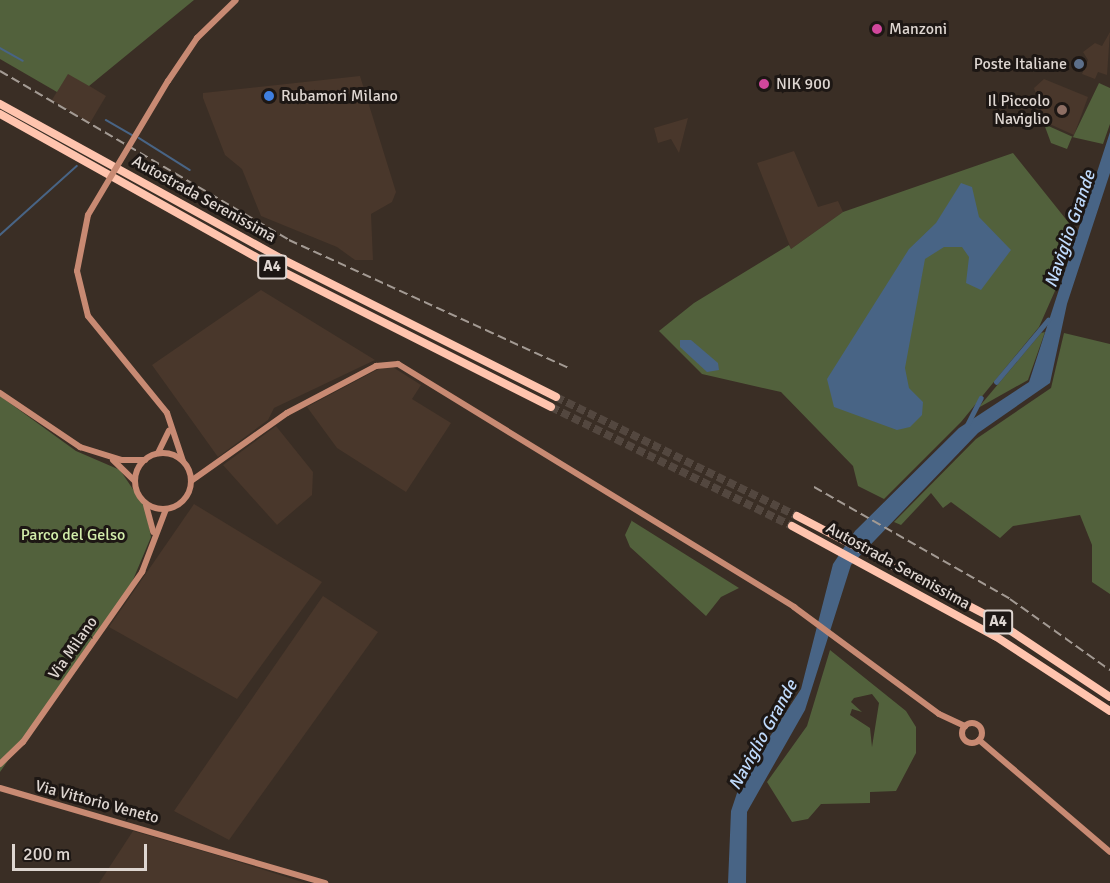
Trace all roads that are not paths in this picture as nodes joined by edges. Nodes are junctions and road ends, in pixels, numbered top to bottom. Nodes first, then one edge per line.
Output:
1 (236, 0) edge
2 (0, 104) edge
3 (0, 114) edge
4 (0, 393) edge
5 (556, 397) tunnel mouth
6 (551, 407) tunnel mouth
7 (170, 426) junction
8 (158, 453) junction
9 (107, 457) junction
10 (145, 460) junction
11 (183, 461) junction
12 (188, 468) junction
13 (208, 470) junction
14 (135, 481) junction
15 (191, 481) junction
16 (141, 498) junction
17 (166, 509) junction
18 (797, 516) tunnel mouth
19 (792, 526) tunnel mouth
20 (154, 538) junction
21 (1110, 697) edge
22 (1110, 711) edge
23 (965, 726) junction
24 (979, 740) junction
25 (0, 764) edge
26 (0, 788) edge
27 (1110, 852) edge
28 (325, 883) edge

1 - 7 street, bridge
2 - 5 highway, Autostrada Serenissima / A4
3 - 6 highway, Autostrada Serenissima / A4
4 - 9 street
7 - 8 street
7 - 11 street
8 - 10 street
8 - 11 street
9 - 10 street
9 - 14 street
10 - 14 street
11 - 12 street
12 - 13 street
12 - 15 street
13 - 15 street
13 - 23 street
14 - 16 street
15 - 17 street
16 - 17 street
16 - 20 street
17 - 20 street, Via Milano
18 - 21 highway, Autostrada Serenissima / A4
19 - 22 highway, Autostrada Serenissima / A4
20 - 25 street, Via Milano
23 - 24 street
23 - 24 street
24 - 27 street
26 - 28 street, Via Vittorio Veneto

